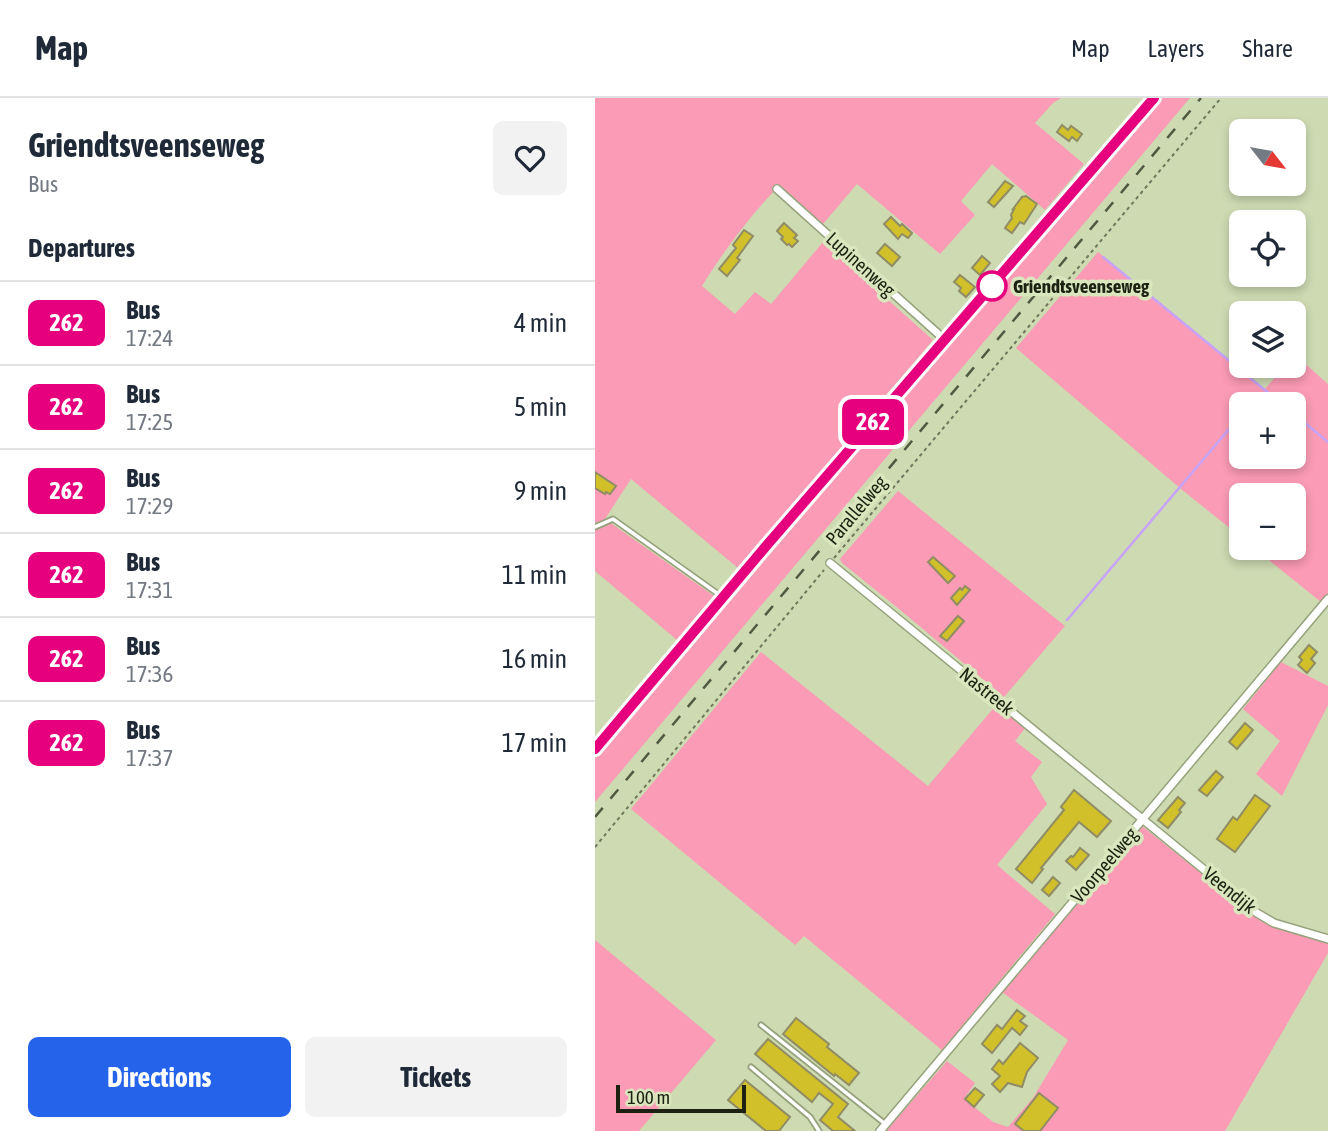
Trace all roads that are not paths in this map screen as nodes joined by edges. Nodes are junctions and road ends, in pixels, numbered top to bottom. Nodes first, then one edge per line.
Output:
1 (1154, 98) edge
2 (777, 189) dead end
3 (945, 340) junction
4 (595, 527) edge
5 (830, 563) road end
6 (722, 597) junction
7 (1328, 600) edge
8 (595, 749) edge
9 (1143, 819) junction
10 (1328, 939) edge
11 (761, 1025) dead end
12 (751, 1067) dead end
13 (883, 1128) edge
14 (819, 1131) edge

1 - 3 street
2 - 3 street, Lupinenweg
3 - 6 street
4 - 6 lane
5 - 9 street, Nastreek
6 - 8 street
7 - 9 street, Voorpeelweg
9 - 10 street, Veendijk
9 - 13 street, Voorpeelweg
11 - 13 lane
12 - 14 lane

